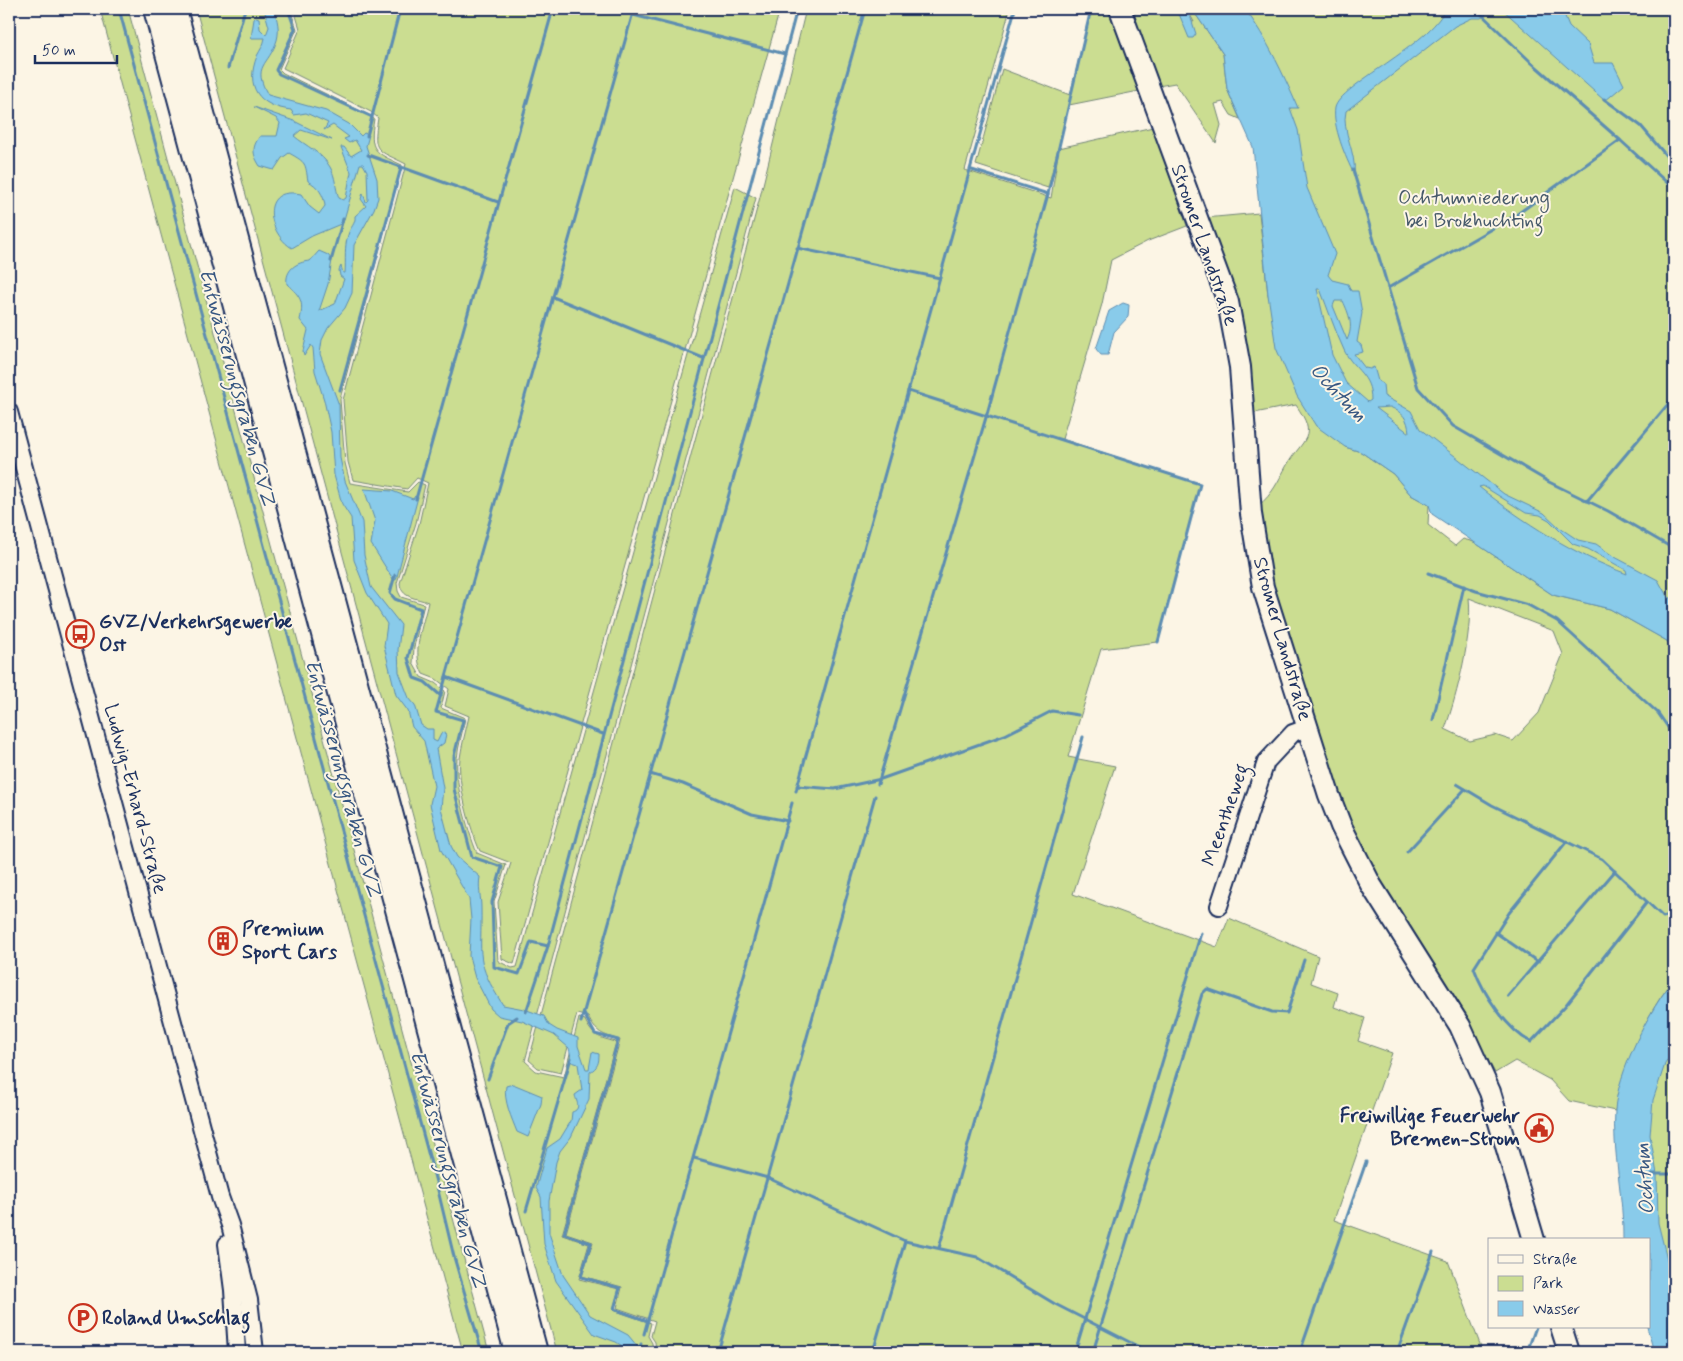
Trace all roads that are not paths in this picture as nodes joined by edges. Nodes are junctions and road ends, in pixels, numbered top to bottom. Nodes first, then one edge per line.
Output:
1 (155, 9) edge
2 (175, 9) edge
3 (1120, 9) edge
4 (9, 412) edge
5 (1307, 728) junction
6 (1219, 906) dead end
7 (220, 1197) junction
8 (1533, 1238) edge
9 (1561, 1328) edge
10 (237, 1352) edge
11 (255, 1352) edge
12 (516, 1352) edge
13 (536, 1352) edge
14 (1569, 1352) edge

1 - 12 highway
2 - 13 highway
3 - 5 main road, Stromer Landstraße
4 - 7 street, Ludwig-Erhard-Straße
5 - 6 street, Meentheweg
5 - 8 main road, Stromer Landstraße
7 - 10 street, Ludwig-Erhard-Straße
7 - 11 street, Ludwig-Erhard-Straße
9 - 14 main road

